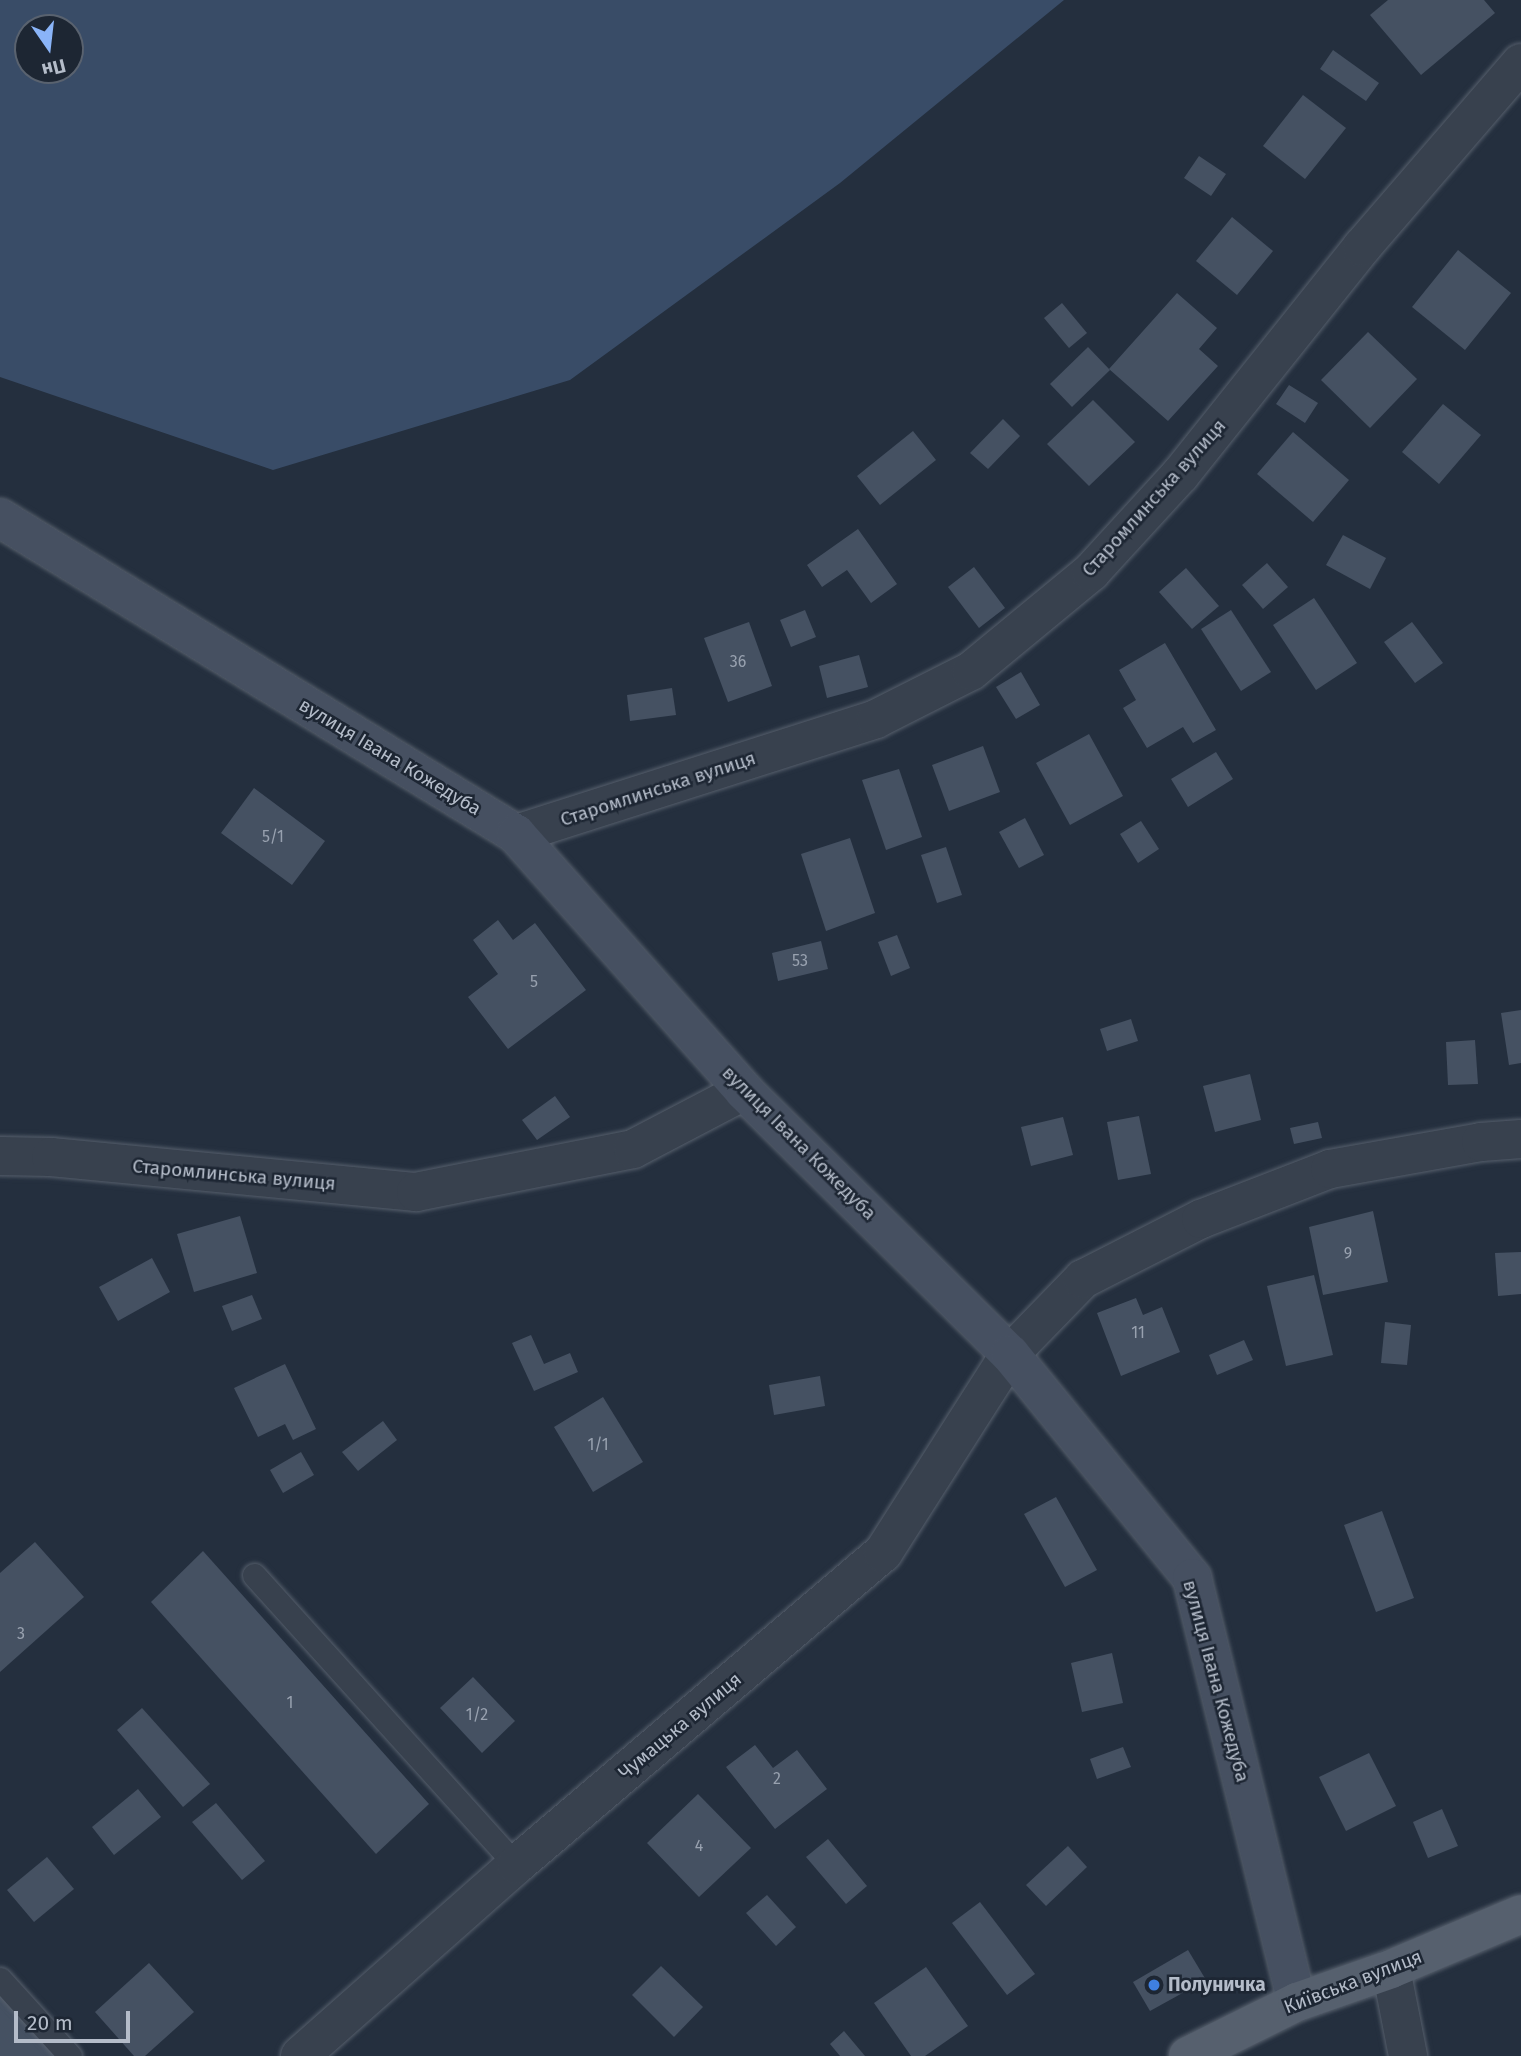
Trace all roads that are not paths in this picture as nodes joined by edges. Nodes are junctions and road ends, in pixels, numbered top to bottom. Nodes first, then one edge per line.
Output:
1 (1521, 63) edge
2 (0, 518) edge
3 (516, 834) junction
4 (744, 1091) junction
5 (1521, 1139) edge
6 (0, 1156) edge
7 (1010, 1354) junction
8 (254, 1575) dead end
9 (516, 1865) junction
10 (1521, 1914) edge
11 (1391, 1969) junction
12 (0, 1979) edge
13 (1297, 2002) junction
14 (70, 2056) edge
15 (300, 2056) edge
16 (1188, 2056) edge
17 (1408, 2056) edge

1 - 3 street, Старомлинська вулиця
2 - 3 main road, вулиця Івана Кожедуба
3 - 4 main road, вулиця Івана Кожедуба
4 - 6 street, Старомлинська вулиця
4 - 7 main road, вулиця Івана Кожедуба
5 - 7 street, Чумацька вулиця
7 - 9 street, Чумацька вулиця
7 - 13 main road, вулиця Івана Кожедуба
8 - 9 lane
9 - 15 street, Чумацька вулиця
10 - 11 main road, Київська вулиця
11 - 13 main road, Київська вулиця
11 - 17 street
12 - 14 lane
13 - 16 main road, Київська вулиця

